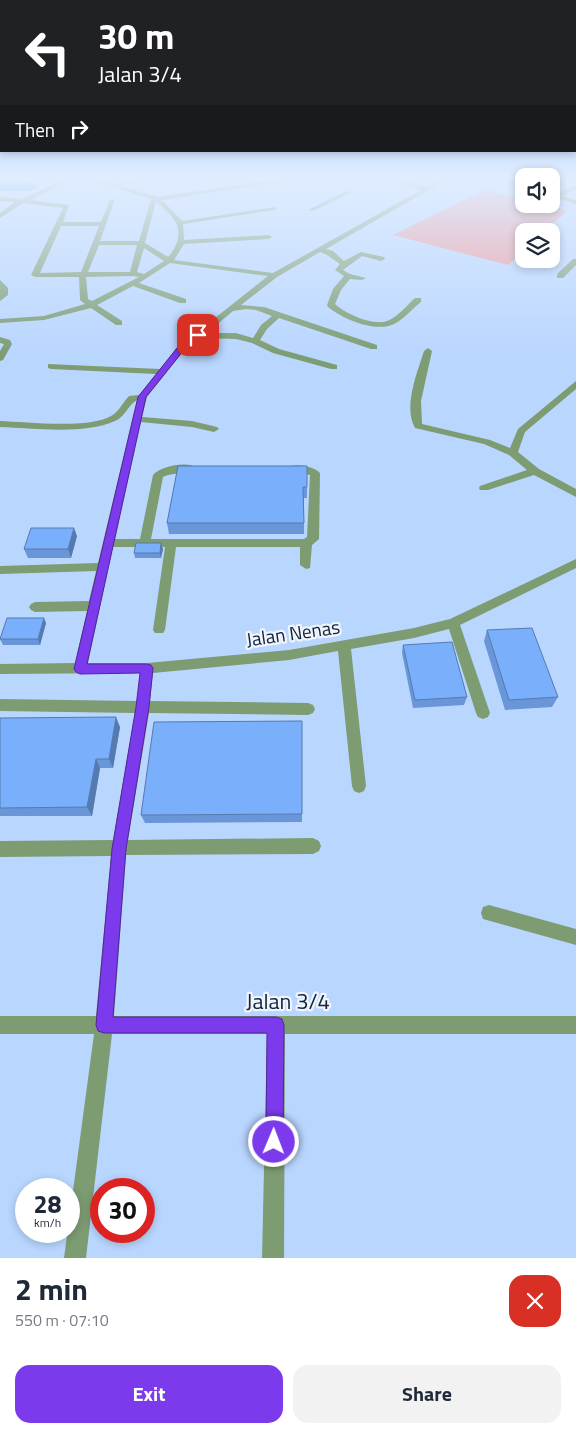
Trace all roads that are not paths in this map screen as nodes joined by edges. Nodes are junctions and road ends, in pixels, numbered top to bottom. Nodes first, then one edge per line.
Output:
1 (53, 238) edge
2 (98, 238) edge
3 (143, 238) edge
4 (181, 238) edge
5 (257, 238) edge
6 (340, 238) edge
7 (181, 242) junction
8 (96, 243) junction
9 (141, 243) junction
10 (319, 250) junction
11 (381, 259) dead end
12 (169, 261) junction
13 (576, 261) edge
14 (344, 264) junction
15 (133, 274) junction
16 (83, 275) junction
17 (274, 275) junction
18 (146, 276) junction
19 (348, 276) junction
20 (560, 276) dead end
21 (362, 278) dead end
22 (0, 282) edge
23 (134, 284) junction
24 (0, 299) edge
25 (418, 300) dead end
26 (183, 301) dead end
27 (90, 305) junction
28 (230, 310) junction
29 (278, 315) junction
30 (0, 320) edge
31 (119, 323) dead end
32 (198, 335) junction
33 (0, 340) edge
34 (255, 342) junction
35 (374, 347) dead end
36 (428, 352) dead end
37 (0, 358) edge
38 (51, 366) dead end
39 (334, 367) dead end
40 (162, 372) junction
41 (576, 384) edge
42 (142, 397) junction
43 (137, 419) junction
44 (0, 424) edge
45 (214, 429) dead end
46 (513, 452) junction
47 (204, 468) edge
48 (280, 469) edge
49 (535, 471) junction
50 (484, 488) dead end
51 (576, 493) edge
52 (108, 543) junction
53 (145, 543) junction
54 (171, 543) junction
55 (306, 543) junction
56 (576, 563) edge
57 (306, 565) dead end
58 (102, 568) junction
59 (0, 570) edge
60 (94, 606) junction
61 (35, 607) dead end
62 (453, 622) junction
63 (159, 630) dead end
64 (344, 645) junction
65 (147, 668) junction
66 (0, 669) edge
67 (80, 669) junction
68 (0, 706) edge
69 (143, 707) junction
70 (308, 709) dead end
71 (483, 713) dead end
72 (359, 786) dead end
73 (312, 846) dead end
74 (0, 849) edge
75 (119, 849) junction
76 (489, 912) dead end
77 (576, 937) edge
78 (0, 1025) edge
79 (104, 1025) junction
80 (276, 1025) junction
81 (576, 1025) edge
82 (75, 1258) edge
83 (273, 1258) edge

1 - 16 street
2 - 8 street
3 - 9 street
4 - 7 street
5 - 7 street
6 - 10 street
7 - 12 street
8 - 9 street
8 - 16 street
9 - 12 street
9 - 15 street
10 - 14 street
10 - 17 street
11 - 14 street
12 - 17 street
12 - 18 street
13 - 20 street
14 - 19 street
15 - 16 street
15 - 18 street
16 - 27 street
17 - 28 street
18 - 23 street
19 - 21 street
19 - 25 street
22 - 24 street
23 - 26 street
23 - 27 street
27 - 30 street
27 - 31 street
28 - 29 street
28 - 32 street
29 - 34 street
29 - 35 street
32 - 34 street
32 - 40 street
33 - 37 street
34 - 39 street
36 - 46 street
38 - 40 street
40 - 42 street
41 - 46 street
42 - 43 street
42 - 44 street
43 - 45 street
43 - 52 street
46 - 49 street
47 - 53 street
48 - 55 street
49 - 50 street
49 - 51 street
52 - 53 street
52 - 58 street
53 - 54 street
54 - 55 street
54 - 63 street
55 - 57 street
56 - 62 street, Jalan Nenas
58 - 59 street
58 - 60 street
60 - 61 street
60 - 67 street
62 - 64 street, Jalan Nenas
62 - 71 street
64 - 65 street, Jalan Nenas
64 - 72 street
65 - 67 street, Jalan Nenas
65 - 69 street
66 - 67 street, Jalan Nenas
68 - 69 street
69 - 70 street
69 - 75 street
73 - 75 street
74 - 75 street
75 - 79 street
76 - 77 street
78 - 79 street, Jalan 3/4
79 - 80 street, Jalan 3/4
79 - 82 street
80 - 81 street, Jalan 3/4
80 - 83 street

